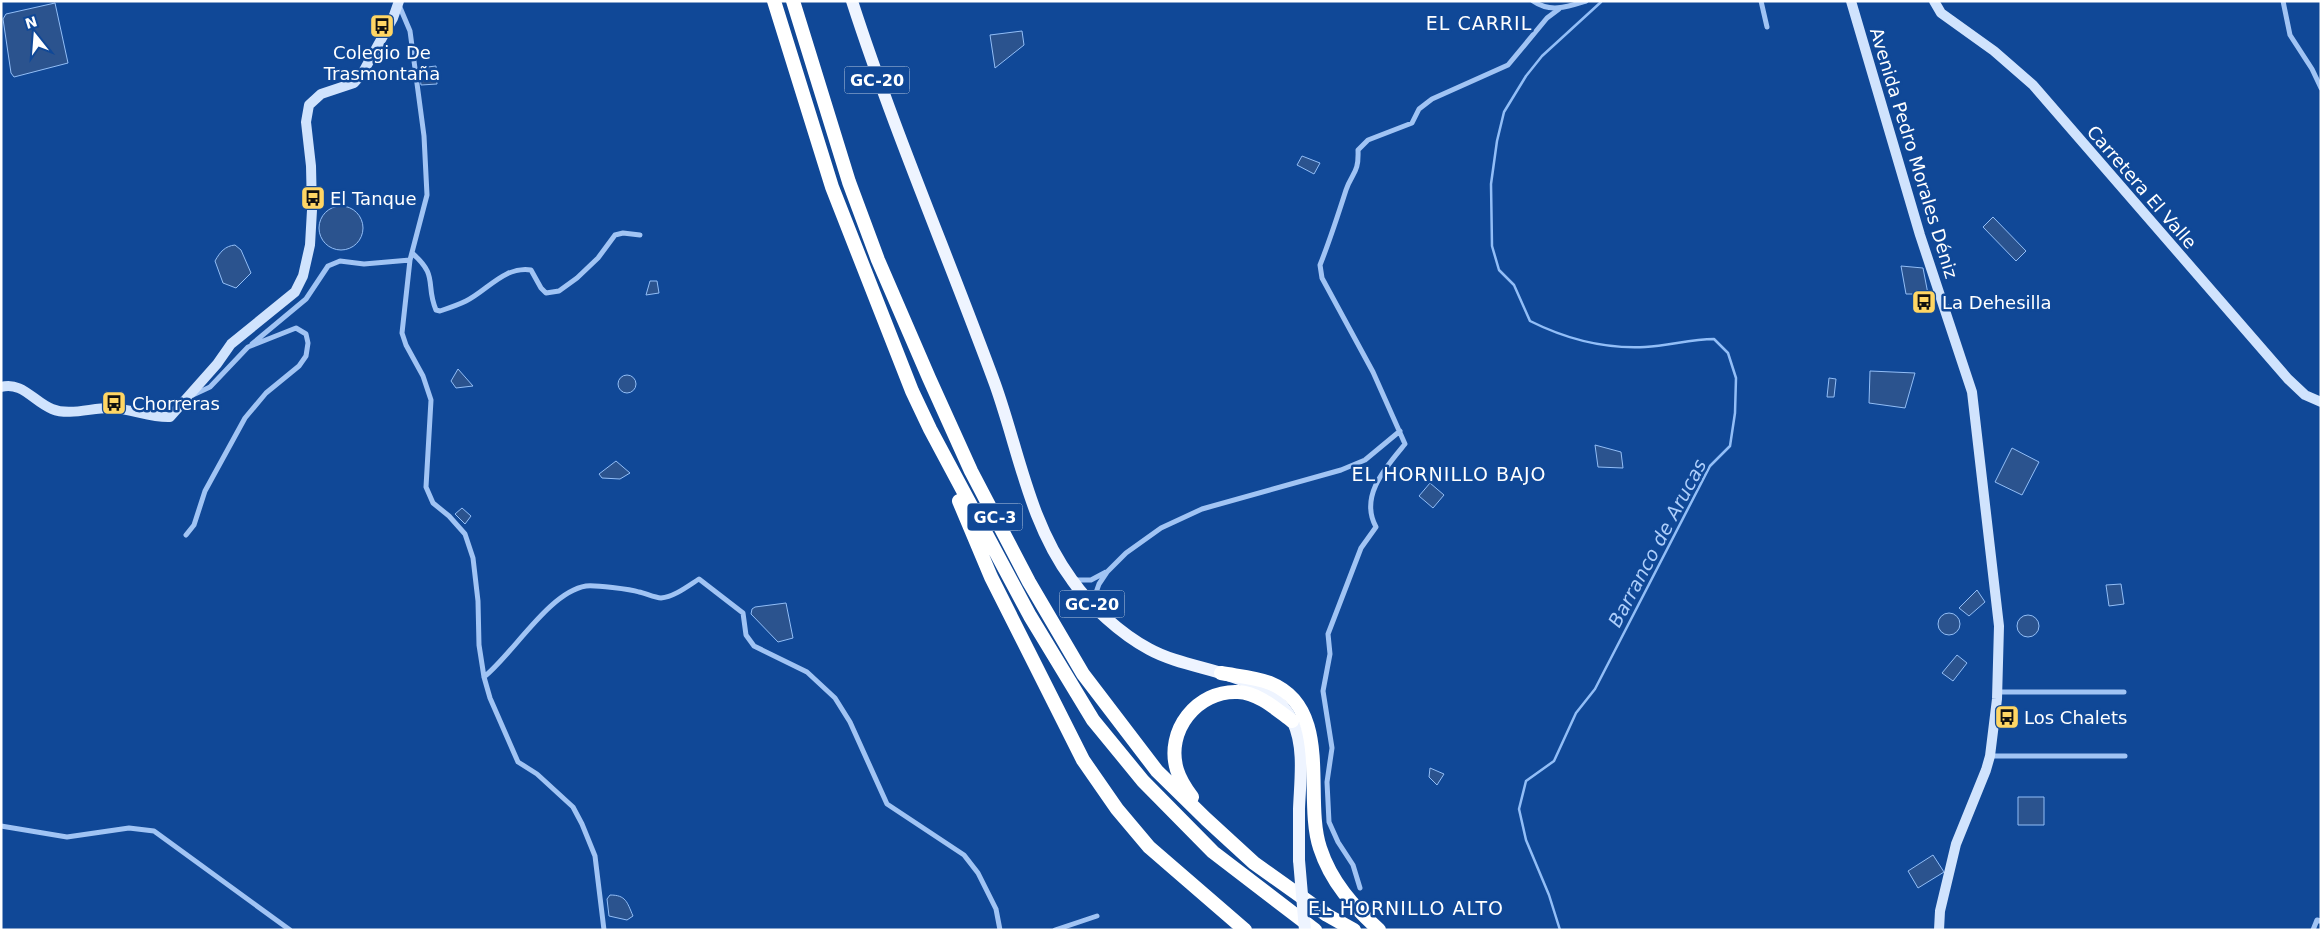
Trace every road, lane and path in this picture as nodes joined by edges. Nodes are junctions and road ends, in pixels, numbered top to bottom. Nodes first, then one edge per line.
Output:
1 (774, 1) edge
2 (793, 1) edge
3 (852, 1) edge
4 (1533, 1) edge
5 (1586, 1) edge
6 (1761, 1) edge
7 (1851, 1) edge
8 (1934, 1) edge
9 (2283, 1) edge
10 (399, 3) edge
11 (1559, 9) junction
12 (1767, 27) dead end
13 (2321, 88) edge
14 (640, 235) dead end
15 (412, 253) junction
16 (410, 260) junction
17 (248, 347) junction
18 (1, 387) edge
19 (190, 396) junction
20 (2320, 402) edge
21 (930, 429) junction
22 (1400, 431) junction
23 (186, 535) dead end
24 (1107, 572) junction
25 (1072, 580) junction
26 (1092, 604) junction
27 (1221, 673) junction
28 (484, 677) junction
29 (1997, 692) junction
30 (2124, 692) dead end
31 (1292, 721) junction
32 (1990, 756) junction
33 (2125, 756) dead end
34 (1206, 819) junction
35 (1, 826) edge
36 (1360, 888) dead end
37 (1097, 916) dead end
38 (2319, 920) edge
39 (290, 930) edge
40 (604, 930) edge
41 (1000, 930) edge
42 (1055, 930) edge
43 (1245, 930) edge
44 (1305, 930) edge
45 (1315, 930) edge
46 (1354, 930) edge
47 (1380, 930) edge
48 (1939, 930) edge
49 (2313, 930) edge

1 - 21 highway, GC-3
2 - 34 highway, GC-3
3 - 25 main road, GC-20
4 - 11 street
5 - 11 street
6 - 12 street
7 - 29 street, Avenida Pedro Morales Déniz
8 - 20 street, Carretera El Valle
9 - 13 street
10 - 15 street
10 - 19 street
11 - 22 street
14 - 15 street
15 - 16 street
16 - 17 street
16 - 28 street
17 - 19 street
17 - 23 street
18 - 19 street
21 - 43 highway
21 - 45 highway, GC-3
22 - 24 street
22 - 36 street
24 - 25 street
24 - 26 street
25 - 26 main road, GC-20
26 - 27 main road, GC-20
27 - 31 main road, GC-20
27 - 47 highway
28 - 40 street
28 - 41 street
29 - 30 street
29 - 32 street, Avenida Pedro Morales Déniz
31 - 34 highway
31 - 44 main road, GC-20, bridge
32 - 33 street
32 - 48 street, Avenida Pedro Morales Déniz
34 - 46 highway, GC-3
35 - 39 street
37 - 42 street
38 - 49 street

